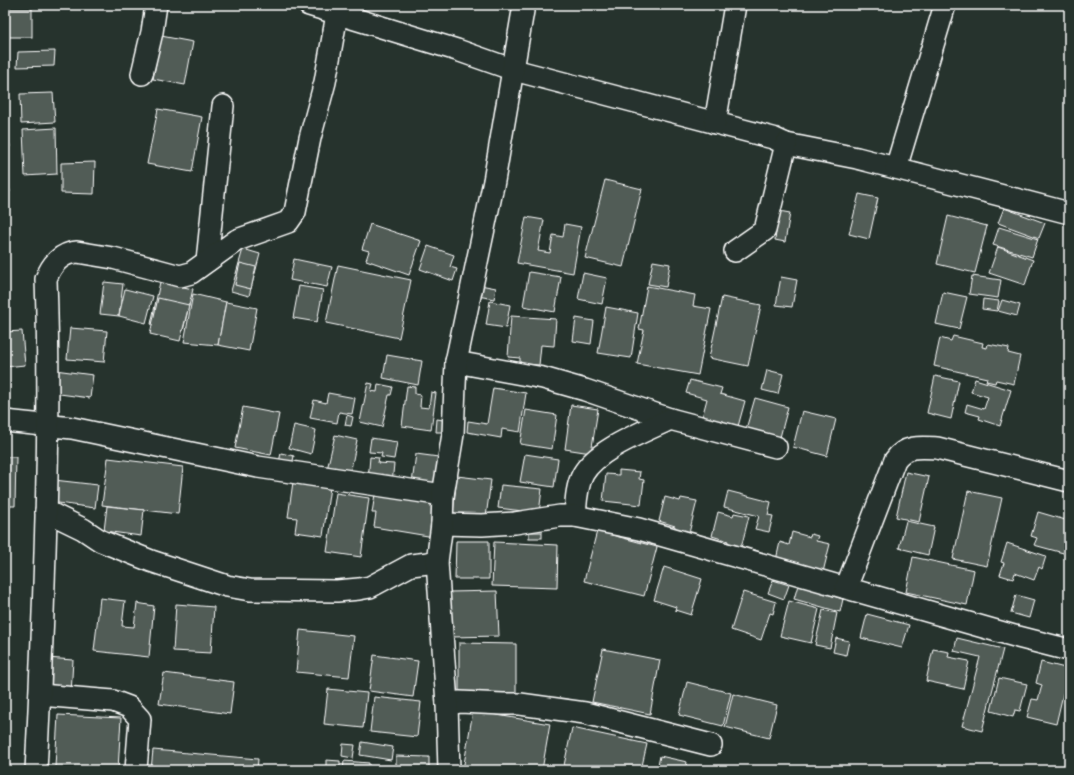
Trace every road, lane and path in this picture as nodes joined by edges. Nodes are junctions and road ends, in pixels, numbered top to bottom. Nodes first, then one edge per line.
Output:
1 (156, 5) edge
2 (309, 5) edge
3 (524, 5) edge
4 (735, 5) edge
5 (945, 5) edge
6 (337, 14) junction
7 (514, 70) junction
8 (142, 74) dead end
9 (223, 106) dead end
10 (715, 123) junction
11 (786, 144) junction
12 (896, 168) junction
13 (1069, 213) edge
14 (735, 251) dead end
15 (207, 261) junction
16 (456, 362) junction
17 (670, 419) junction
18 (5, 421) edge
19 (48, 426) junction
20 (776, 447) dead end
21 (1069, 481) edge
22 (443, 495) junction
23 (46, 511) junction
24 (575, 516) junction
25 (442, 524) junction
26 (437, 562) junction
27 (846, 588) junction
28 (1069, 650) edge
29 (40, 696) junction
30 (447, 704) junction
31 (711, 745) dead end
32 (36, 770) edge
33 (136, 770) edge
34 (449, 770) edge

1 - 8 street
2 - 6 street
3 - 7 street
4 - 10 street
5 - 12 street
6 - 7 street
6 - 15 street
7 - 10 street
7 - 16 street
9 - 15 street
10 - 11 street
11 - 12 street
11 - 14 street
12 - 13 street
15 - 19 street
16 - 17 street
16 - 22 street
17 - 20 street
17 - 24 street
18 - 19 street
19 - 22 street
19 - 23 street
21 - 27 street
22 - 25 street
23 - 26 street
23 - 29 street
24 - 25 street
24 - 27 street
25 - 26 street
26 - 30 street
27 - 28 street
29 - 32 street
29 - 33 street
30 - 31 street
30 - 34 street

